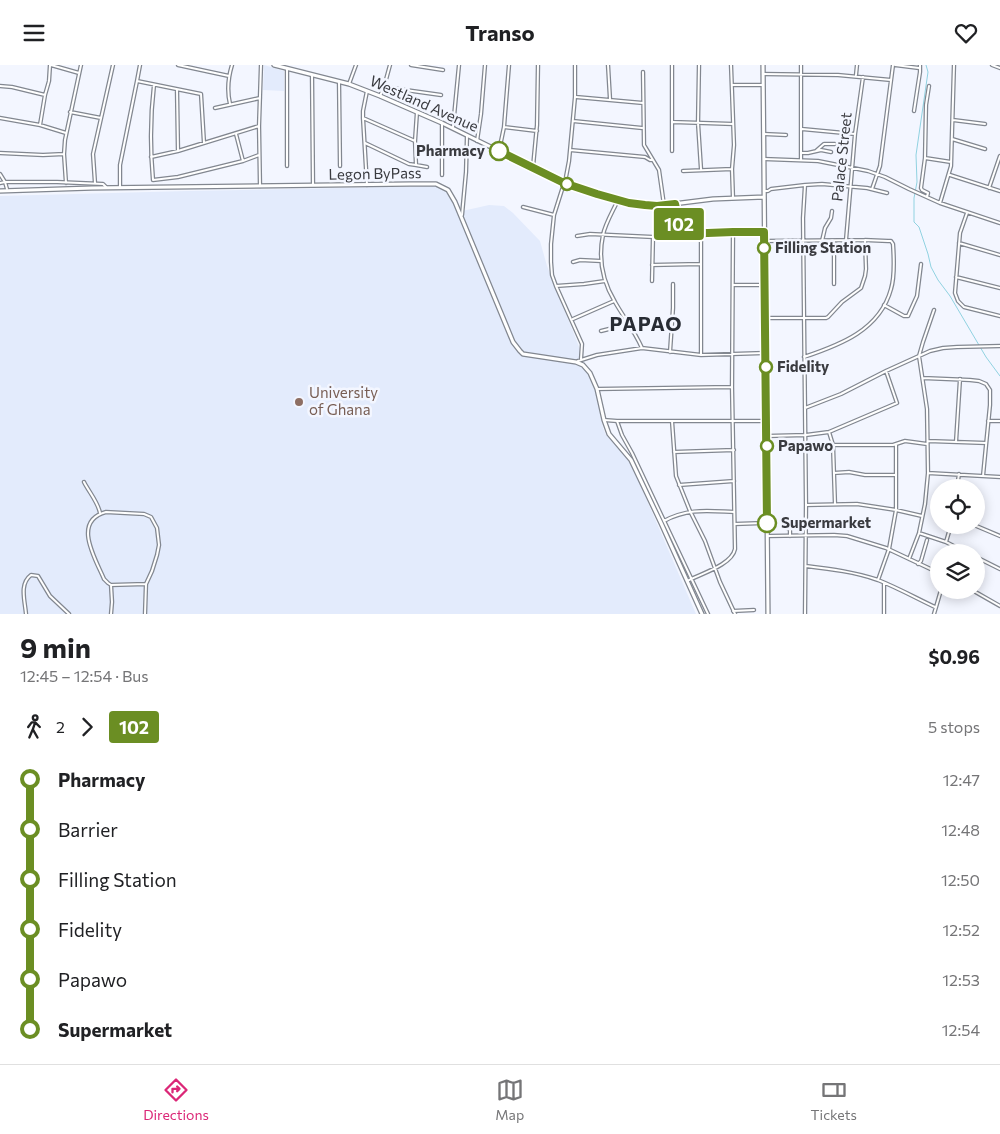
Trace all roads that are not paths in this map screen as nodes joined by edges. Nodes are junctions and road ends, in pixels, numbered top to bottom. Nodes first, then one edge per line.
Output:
1 (51, 65) edge
2 (81, 65) edge
3 (113, 65) edge
4 (140, 65) edge
5 (178, 65) edge
6 (232, 65) edge
7 (261, 65) edge
8 (274, 65) edge
9 (356, 65) edge
10 (390, 65) edge
11 (411, 65) edge
12 (459, 65) edge
13 (485, 65) edge
14 (509, 65) edge
15 (538, 65) edge
16 (574, 65) edge
17 (608, 65) edge
18 (672, 65) edge
19 (699, 65) edge
20 (731, 65) edge
21 (762, 65) edge
22 (801, 65) edge
23 (857, 65) edge
24 (894, 65) edge
25 (954, 65) edge
26 (992, 65) edge
27 (919, 67) edge
28 (1000, 68) edge
29 (287, 69) junction
30 (443, 70) dead end
31 (643, 72) dead end
32 (79, 73) junction
33 (763, 74) junction
34 (801, 74) junction
35 (312, 75) junction
36 (229, 76) junction
37 (856, 76) junction
38 (863, 77) junction
39 (891, 80) junction
40 (137, 81) junction
41 (339, 82) junction
42 (154, 85) junction
43 (348, 85) junction
44 (732, 85) junction
45 (763, 85) junction
46 (0, 86) edge
47 (929, 86) dead end
48 (384, 87) junction
49 (178, 89) junction
50 (367, 91) junction
51 (45, 95) junction
52 (380, 95) junction
53 (441, 95) dead end
54 (575, 97) junction
55 (260, 98) junction
56 (610, 99) junction
57 (643, 103) junction
58 (230, 105) junction
59 (216, 108) dead end
60 (914, 111) dead end
61 (70, 112) junction
62 (417, 112) junction
63 (0, 118) edge
64 (363, 118) junction
65 (101, 119) junction
66 (952, 119) junction
67 (573, 121) junction
68 (442, 123) junction
69 (673, 123) junction
70 (698, 123) junction
71 (733, 124) junction
72 (985, 124) dead end
73 (40, 125) junction
74 (259, 126) junction
75 (504, 127) junction
76 (644, 128) junction
77 (453, 129) junction
78 (802, 129) junction
79 (537, 131) junction
80 (66, 133) junction
81 (236, 134) junction
82 (764, 134) junction
83 (467, 135) junction
84 (786, 135) dead end
85 (854, 135) junction
86 (952, 139) junction
87 (415, 141) junction
88 (477, 141) junction
89 (204, 143) junction
90 (365, 143) junction
91 (835, 144) dead end
92 (985, 149) dead end
93 (570, 150) junction
94 (178, 151) junction
95 (499, 151) junction
96 (672, 151) dead end
97 (816, 151) junction
98 (648, 152) junction
99 (830, 152) dead end
100 (0, 153) edge
101 (802, 153) junction
102 (64, 154) junction
103 (259, 155) junction
104 (1000, 156) edge
105 (151, 157) junction
106 (645, 157) junction
107 (925, 158) junction
108 (764, 159) junction
109 (801, 159) junction
110 (653, 160) junction
111 (243, 161) junction
112 (951, 163) junction
113 (416, 165) junction
114 (287, 166) dead end
115 (340, 166) dead end
116 (427, 167) dead end
117 (533, 167) junction
118 (851, 167) junction
119 (701, 169) junction
120 (732, 169) junction
121 (683, 171) dead end
122 (0, 174) edge
123 (878, 174) junction
124 (442, 175) dead end
125 (949, 175) junction
126 (153, 180) junction
127 (5, 182) junction
128 (0, 183) edge
129 (66, 183) junction
130 (95, 183) junction
131 (564, 183) junction
132 (367, 185) junction
133 (804, 185) junction
134 (260, 186) junction
135 (313, 186) junction
136 (850, 186) junction
137 (154, 187) junction
138 (106, 188) junction
139 (120, 188) junction
140 (989, 188) junction
141 (872, 189) junction
142 (0, 191) edge
143 (8, 191) junction
144 (764, 191) junction
145 (1000, 191) edge
146 (887, 193) dead end
147 (764, 197) junction
148 (927, 197) junction
149 (733, 198) junction
150 (618, 200) junction
151 (940, 203) junction
152 (675, 204) junction
153 (664, 205) junction
154 (523, 207) dead end
155 (832, 211) dead end
156 (968, 213) junction
157 (554, 215) junction
158 (462, 219) junction
159 (1000, 223) edge
160 (733, 232) junction
161 (764, 232) junction
162 (701, 233) junction
163 (682, 234) junction
164 (603, 235) junction
165 (577, 236) dead end
166 (652, 237) junction
167 (846, 240) junction
168 (865, 240) junction
169 (764, 241) junction
170 (804, 241) junction
171 (822, 241) junction
172 (834, 241) junction
173 (959, 243) junction
174 (1000, 255) edge
175 (573, 261) dead end
176 (601, 261) junction
177 (701, 264) junction
178 (921, 264) dead end
179 (652, 265) junction
180 (956, 277) junction
181 (605, 281) junction
182 (652, 281) dead end
183 (672, 284) dead end
184 (834, 284) dead end
185 (733, 285) junction
186 (765, 285) junction
187 (556, 286) junction
188 (1000, 288) edge
189 (614, 301) junction
190 (884, 305) junction
191 (934, 310) dead end
192 (1000, 316) edge
193 (765, 318) junction
194 (803, 318) junction
195 (572, 320) junction
196 (628, 321) junction
197 (601, 331) dead end
198 (1000, 346) edge
199 (642, 348) junction
200 (670, 352) junction
201 (766, 353) junction
202 (732, 354) junction
203 (701, 355) junction
204 (919, 356) junction
205 (804, 357) junction
206 (581, 359) junction
207 (576, 363) junction
208 (886, 371) junction
209 (923, 379) junction
210 (960, 379) junction
211 (732, 387) junction
212 (597, 389) junction
213 (805, 408) junction
214 (604, 420) junction
215 (734, 420) junction
216 (617, 421) junction
217 (672, 421) junction
218 (766, 421) junction
219 (988, 421) junction
220 (1000, 421) edge
221 (829, 432) junction
222 (806, 435) junction
223 (767, 436) junction
224 (956, 442) junction
225 (928, 443) junction
226 (986, 443) junction
227 (896, 444) junction
228 (833, 445) junction
229 (734, 450) junction
230 (674, 452) junction
231 (834, 473) junction
232 (928, 473) junction
233 (959, 474) junction
234 (896, 475) junction
235 (983, 475) junction
236 (1000, 477) edge
237 (958, 479) edge
238 (734, 481) junction
239 (84, 482) dead end
240 (679, 485) junction
241 (835, 504) junction
242 (806, 505) junction
243 (896, 510) junction
244 (690, 511) junction
245 (734, 511) junction
246 (100, 513) junction
247 (922, 516) junction
248 (662, 522) junction
249 (767, 523) junction
250 (735, 524) junction
251 (786, 527) dead end
252 (985, 530) edge
253 (919, 533) junction
254 (948, 534) edge
255 (806, 535) junction
256 (768, 536) junction
257 (790, 536) junction
258 (1000, 536) edge
259 (928, 540) dead end
260 (946, 542) junction
261 (950, 544) edge
262 (889, 549) junction
263 (909, 559) junction
264 (985, 562) edge
265 (918, 564) junction
266 (806, 566) junction
267 (715, 568) junction
268 (930, 569) edge
269 (1000, 569) edge
270 (691, 579) junction
271 (878, 580) junction
272 (687, 581) junction
273 (884, 583) junction
274 (146, 584) junction
275 (111, 585) junction
276 (985, 597) edge
277 (938, 599) edge
278 (1000, 606) edge
279 (935, 607) junction
280 (754, 610) dead end
281 (733, 611) junction
282 (26, 614) edge
283 (69, 614) edge
284 (111, 614) edge
285 (145, 614) edge
286 (702, 614) edge
287 (708, 614) edge
288 (735, 614) edge
289 (768, 614) edge
290 (806, 614) edge
291 (884, 614) edge
292 (934, 614) edge

1 - 32 street
1 - 51 street
2 - 32 street
3 - 65 street
4 - 40 street
5 - 36 street
6 - 36 street
7 - 55 street
8 - 29 street, Westland Avenue
9 - 43 street
10 - 48 street
11 - 30 street
12 - 77 street
13 - 88 street
14 - 75 street
15 - 79 street
16 - 54 street
17 - 56 street
18 - 69 street
19 - 70 street
20 - 44 street
21 - 33 street
22 - 34 street
23 - 37 street
24 - 27 street
24 - 39 street
25 - 66 street
26 - 28 street
27 - 60 street
29 - 35 street, Westland Avenue
29 - 114 street
31 - 57 street
32 - 61 street
33 - 34 street
33 - 45 street
34 - 37 street
34 - 78 street
35 - 41 street, Westland Avenue
35 - 135 street
36 - 58 street
37 - 38 street
38 - 39 street
38 - 85 street, Palace Street
39 - 123 street
40 - 42 street
40 - 139 street
41 - 43 street, Westland Avenue
41 - 115 street
42 - 49 street
42 - 105 street
43 - 50 street, Westland Avenue
44 - 45 street
44 - 71 street
45 - 82 street
46 - 51 street
47 - 107 street
48 - 52 street
48 - 53 street
49 - 89 street
49 - 94 street
50 - 52 street, Westland Avenue
50 - 64 street
51 - 73 street
52 - 62 street, Westland Avenue
54 - 56 street
54 - 67 street
55 - 58 street
55 - 74 street
56 - 57 street
57 - 76 street
58 - 59 street
61 - 65 street
61 - 80 street
62 - 68 street, Westland Avenue
62 - 87 street
63 - 73 street
64 - 87 street
64 - 90 street
65 - 130 street
66 - 72 street
66 - 86 street
67 - 76 street
67 - 93 street
68 - 77 street, Westland Avenue
68 - 124 street
69 - 70 street
69 - 96 street
70 - 71 street
70 - 119 street
71 - 120 street
73 - 80 street
74 - 81 street
74 - 103 street
75 - 79 street
75 - 95 street
76 - 98 street
77 - 83 street, Westland Avenue
78 - 85 street
78 - 101 street
79 - 117 street
80 - 102 street
81 - 89 street
81 - 111 street
82 - 84 street
82 - 108 street
83 - 88 street, Westland Avenue
83 - 158 street
85 - 118 street, Palace Street
86 - 92 street
86 - 112 street
87 - 113 street
88 - 95 street, Westland Avenue
89 - 94 street
90 - 113 street
90 - 132 street
91 - 97 street
93 - 106 street
93 - 131 street
94 - 105 street
95 - 117 street, Westland Avenue
97 - 99 street
97 - 101 street
98 - 106 street
98 - 110 street
100 - 102 street
101 - 109 street
102 - 129 street
103 - 111 street
103 - 134 street
104 - 140 street
105 - 126 street
106 - 110 street
107 - 112 street
107 - 148 street
108 - 109 street
108 - 144 street
109 - 118 street
110 - 153 street
111 - 126 street
112 - 125 street
113 - 116 street
117 - 131 street, Westland Avenue
118 - 123 street
118 - 136 street, Palace Street
119 - 120 street
119 - 121 street
120 - 149 street
122 - 127 street
123 - 141 street
123 - 148 street
125 - 140 street
125 - 151 street
126 - 137 street
127 - 128 street
127 - 129 street
127 - 143 street
129 - 130 street
130 - 138 street
131 - 150 street, Westland Avenue
131 - 157 street
132 - 135 street, Legon ByPass
132 - 158 street, Legon ByPass
133 - 136 street
133 - 144 street
133 - 170 street
134 - 135 street, Legon ByPass
134 - 137 street, Legon ByPass
136 - 141 street
136 - 167 street, Palace Street
137 - 139 street, Legon ByPass
138 - 139 street, Legon ByPass
138 - 143 street, Legon ByPass
140 - 145 street
141 - 146 street
142 - 143 street, Legon ByPass
144 - 147 street
147 - 149 street, Westland Avenue
147 - 161 street
148 - 151 street
149 - 152 street, Westland Avenue
150 - 153 street, Westland Avenue
150 - 164 street
151 - 156 street
152 - 153 street, Westland Avenue
152 - 163 street
154 - 157 street
155 - 171 street
156 - 159 street
156 - 173 street
157 - 187 street
158 - 207 street, Legon ByPass
160 - 161 street
160 - 162 street
160 - 185 street
161 - 169 street
162 - 163 street
162 - 177 street
163 - 166 street
164 - 165 street
164 - 166 street
164 - 176 street
166 - 179 street
167 - 168 street
167 - 172 street
168 - 190 street
168 - 194 street
169 - 170 street
169 - 186 street
170 - 171 street
170 - 194 street
171 - 172 street
172 - 184 street
173 - 174 street
173 - 180 street
175 - 176 street
176 - 181 street
177 - 179 street
177 - 203 street
178 - 190 street
179 - 182 street
180 - 188 street
180 - 192 street
181 - 187 street
181 - 189 street
183 - 200 street
185 - 186 street
185 - 202 street
186 - 193 street
187 - 195 street
189 - 195 street
189 - 196 street
190 - 205 street
191 - 204 street
193 - 194 street
193 - 201 street
194 - 205 street
195 - 206 street
196 - 197 street
196 - 199 street
198 - 204 street
199 - 200 street
199 - 206 street
200 - 203 street
201 - 202 street
201 - 218 street
202 - 203 street
202 - 211 street
204 - 208 street
204 - 209 street
205 - 213 street
206 - 207 street
207 - 212 street
208 - 213 street
208 - 221 street
209 - 210 street
209 - 225 street
210 - 219 street
210 - 224 street
211 - 212 street
211 - 215 street
212 - 214 street
213 - 222 street
214 - 216 street
214 - 248 street
215 - 217 street
215 - 218 street
215 - 229 street
216 - 217 street
216 - 248 street
217 - 230 street
218 - 223 street
219 - 220 street
219 - 226 street
221 - 222 street
221 - 228 street
222 - 223 street
222 - 242 street
223 - 249 street
224 - 225 street
224 - 226 street
225 - 227 street
225 - 232 street
226 - 235 street
227 - 228 street
227 - 234 street
228 - 231 street
229 - 230 street
229 - 238 street
230 - 240 street
231 - 234 street
231 - 241 street
232 - 233 street
232 - 247 street
233 - 235 street
233 - 237 street
234 - 243 street
235 - 236 street
238 - 240 street
238 - 245 street
239 - 246 street
240 - 244 street
241 - 242 street
241 - 243 street
242 - 255 street
243 - 247 street
243 - 262 street
244 - 245 street
244 - 248 street
244 - 267 street
245 - 250 street
246 - 274 street
246 - 275 street
247 - 253 street
248 - 270 street
248 - 272 street
249 - 250 street
249 - 256 street
250 - 267 street
251 - 257 street
252 - 258 street
253 - 260 street
253 - 263 street
254 - 260 street
255 - 257 street
255 - 262 street
255 - 266 street
256 - 257 street
256 - 289 street
259 - 265 street
260 - 261 street
262 - 263 street
262 - 271 street
263 - 265 street
264 - 269 street
265 - 268 street
266 - 271 street
266 - 290 street
267 - 270 street
267 - 281 street
270 - 272 street
270 - 287 street
271 - 273 street
272 - 286 street
273 - 279 street
273 - 291 street
274 - 275 street
274 - 285 street
275 - 284 street
276 - 278 street
277 - 279 street
279 - 292 street
280 - 281 street
281 - 288 street
282 - 283 street

